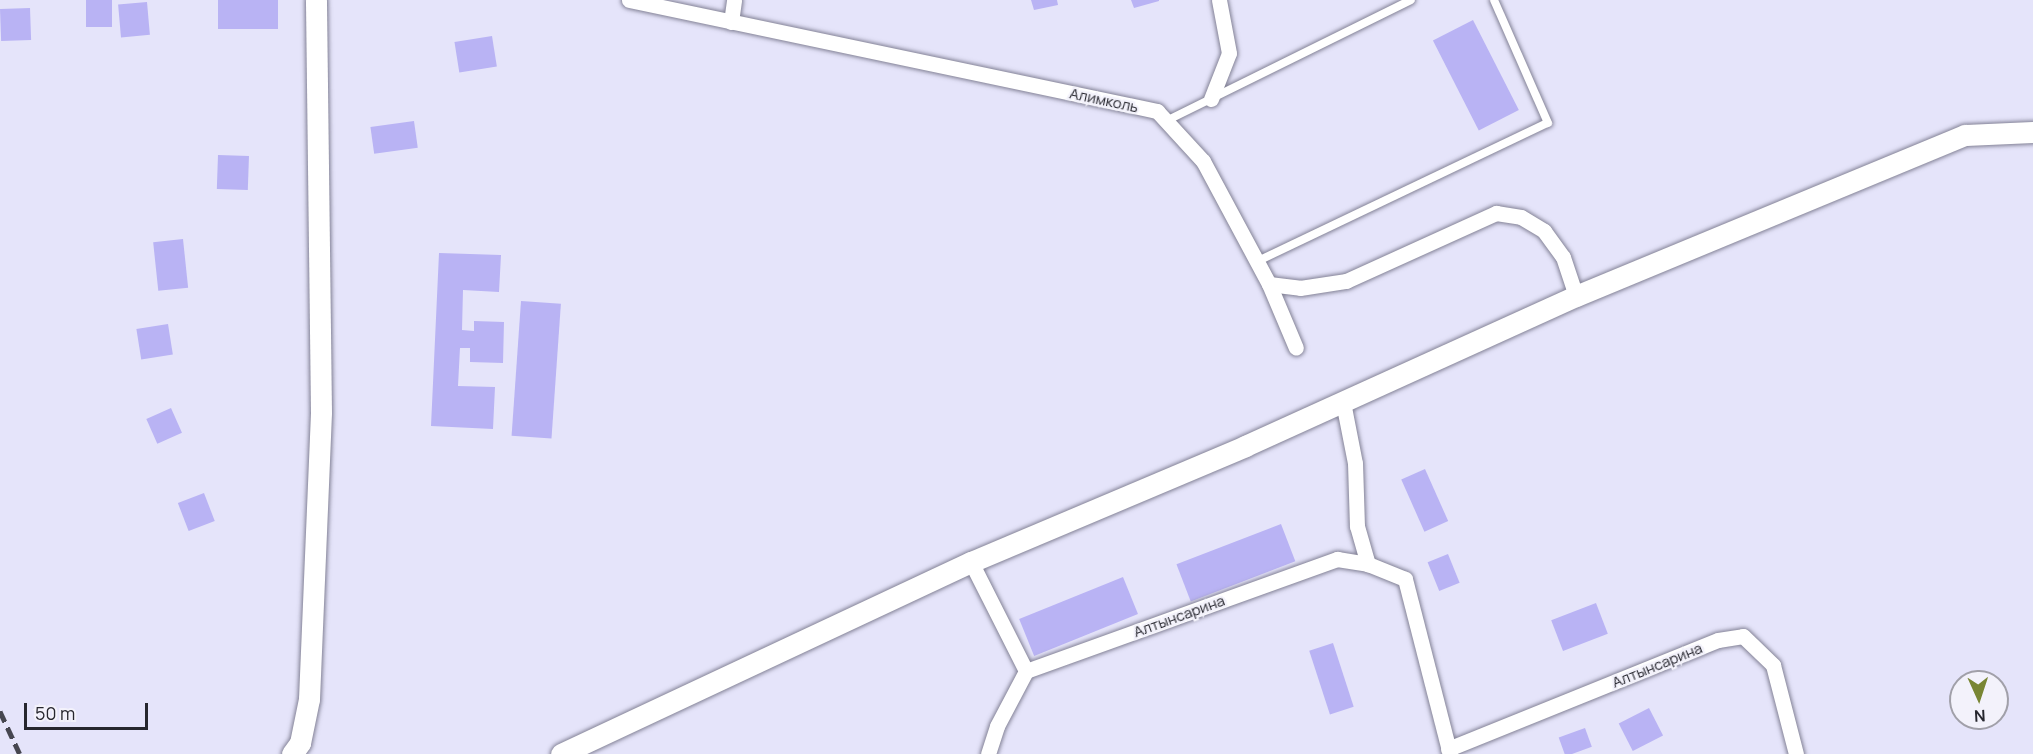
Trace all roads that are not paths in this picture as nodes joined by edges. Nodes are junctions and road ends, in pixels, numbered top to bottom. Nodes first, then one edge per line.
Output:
1 (316, 0) edge
2 (629, 0) edge
3 (734, 0) edge
4 (1219, 0) edge
5 (1412, 0) edge
6 (1494, 0) edge
7 (731, 22) junction
8 (1211, 99) junction
9 (1166, 121) junction
10 (2033, 132) edge
11 (1256, 262) junction
12 (1269, 284) junction
13 (1576, 296) junction
14 (1296, 348) dead end
15 (1343, 402) junction
16 (971, 562) junction
17 (1368, 564) junction
18 (1026, 671) junction
19 (1449, 752) edge
20 (292, 754) edge
21 (561, 754) edge
22 (988, 754) edge
23 (1796, 754) edge

1 - 20 street
2 - 7 street, Алимколь
3 - 7 street
4 - 8 street
5 - 8 lane
6 - 11 lane
7 - 9 street, Алимколь
8 - 9 lane
9 - 11 street, Алимколь
10 - 13 street
11 - 12 street, Алимколь
12 - 13 street
12 - 14 street, Алимколь
13 - 15 street
15 - 16 street
15 - 17 street
16 - 18 street
16 - 21 street
17 - 18 street, Алтынсарина
17 - 19 street, Алтынсарина
18 - 22 street
19 - 23 street, Алтынсарина

